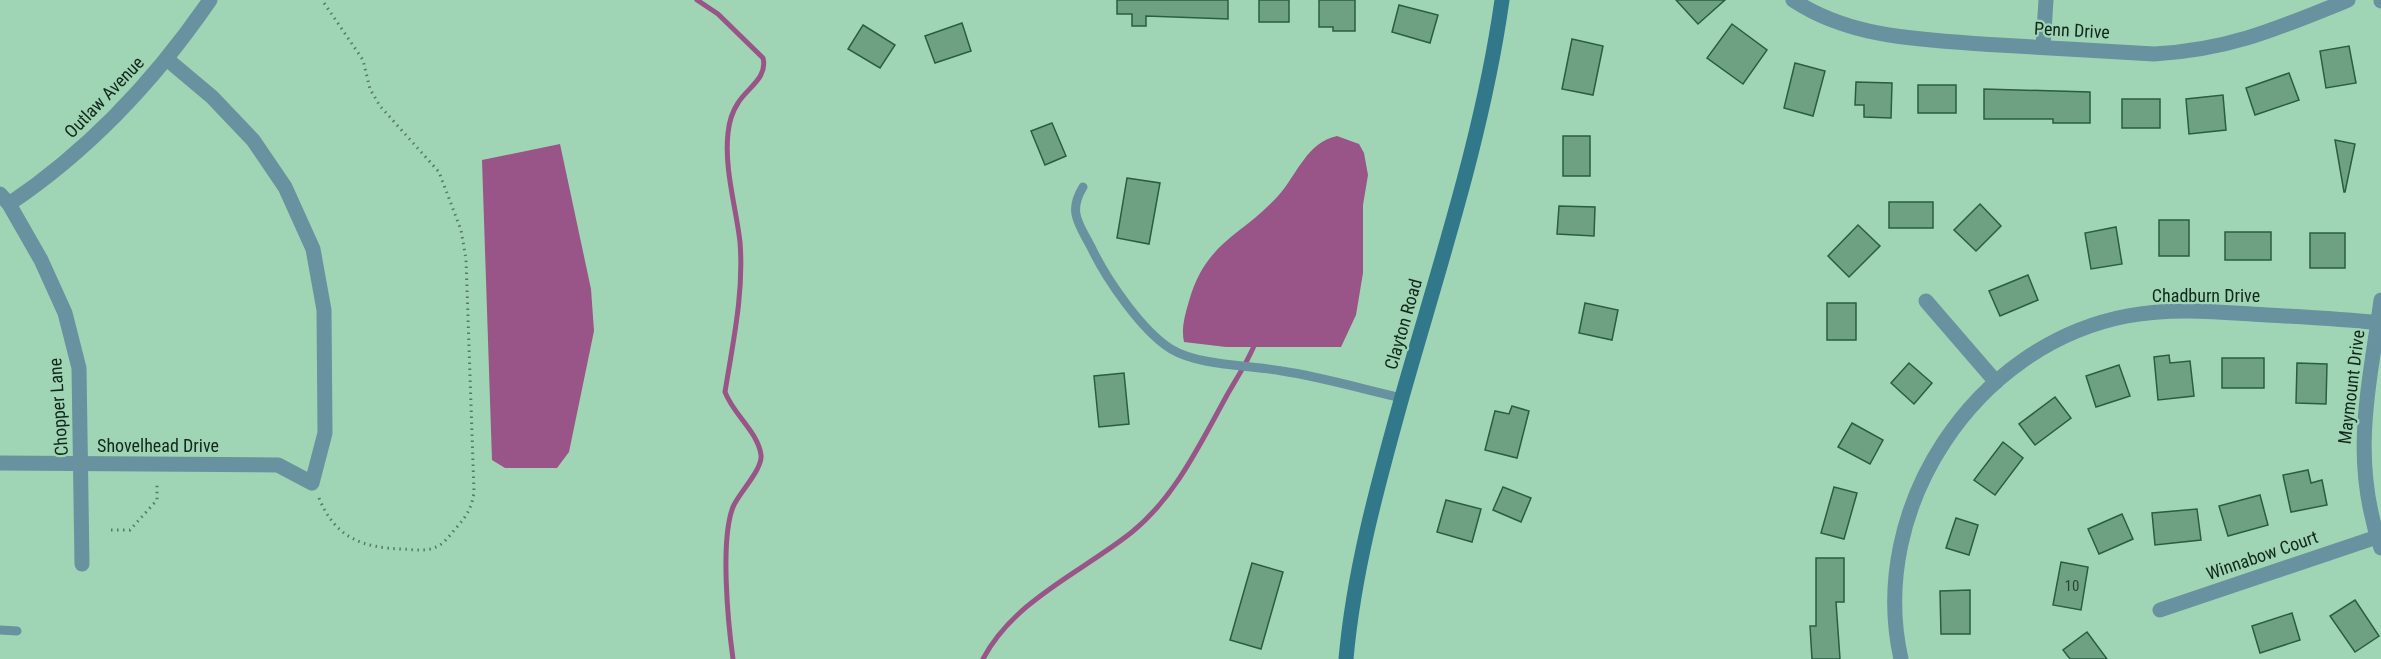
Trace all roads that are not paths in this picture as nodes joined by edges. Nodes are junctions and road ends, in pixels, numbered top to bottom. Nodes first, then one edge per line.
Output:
1 (210, 0) edge
2 (1502, 0) edge
3 (1792, 0) edge
4 (2046, 0) edge
5 (2348, 0) edge
6 (2043, 47) junction
7 (168, 60) junction
8 (1083, 187) dead end
9 (5, 199) edge
10 (2381, 300) edge
11 (1926, 301) dead end
12 (2379, 323) edge
13 (1996, 382) junction
14 (1402, 398) junction
15 (0, 463) edge
16 (82, 464) junction
17 (2379, 542) edge
18 (82, 564) dead end
19 (2160, 610) dead end
20 (0, 630) edge
21 (17, 631) dead end
22 (1346, 659) edge
23 (1901, 659) edge

1 - 7 street, Outlaw Avenue
2 - 14 street, Clayton Road
3 - 6 street, Penn Drive
4 - 6 street
5 - 6 street, Penn Drive
7 - 9 street, Outlaw Avenue
7 - 16 street, Shovelhead Drive
8 - 14 lane
9 - 16 street, Chopper Lane
10 - 12 street, Maymount Drive
11 - 13 street
12 - 13 street, Chadburn Drive
12 - 17 street, Maymount Drive
13 - 23 street, Chadburn Drive
14 - 22 street, Clayton Road
15 - 16 street, Shovelhead Drive
16 - 18 street, Chopper Lane
17 - 19 street, Winnabow Court
20 - 21 lane

